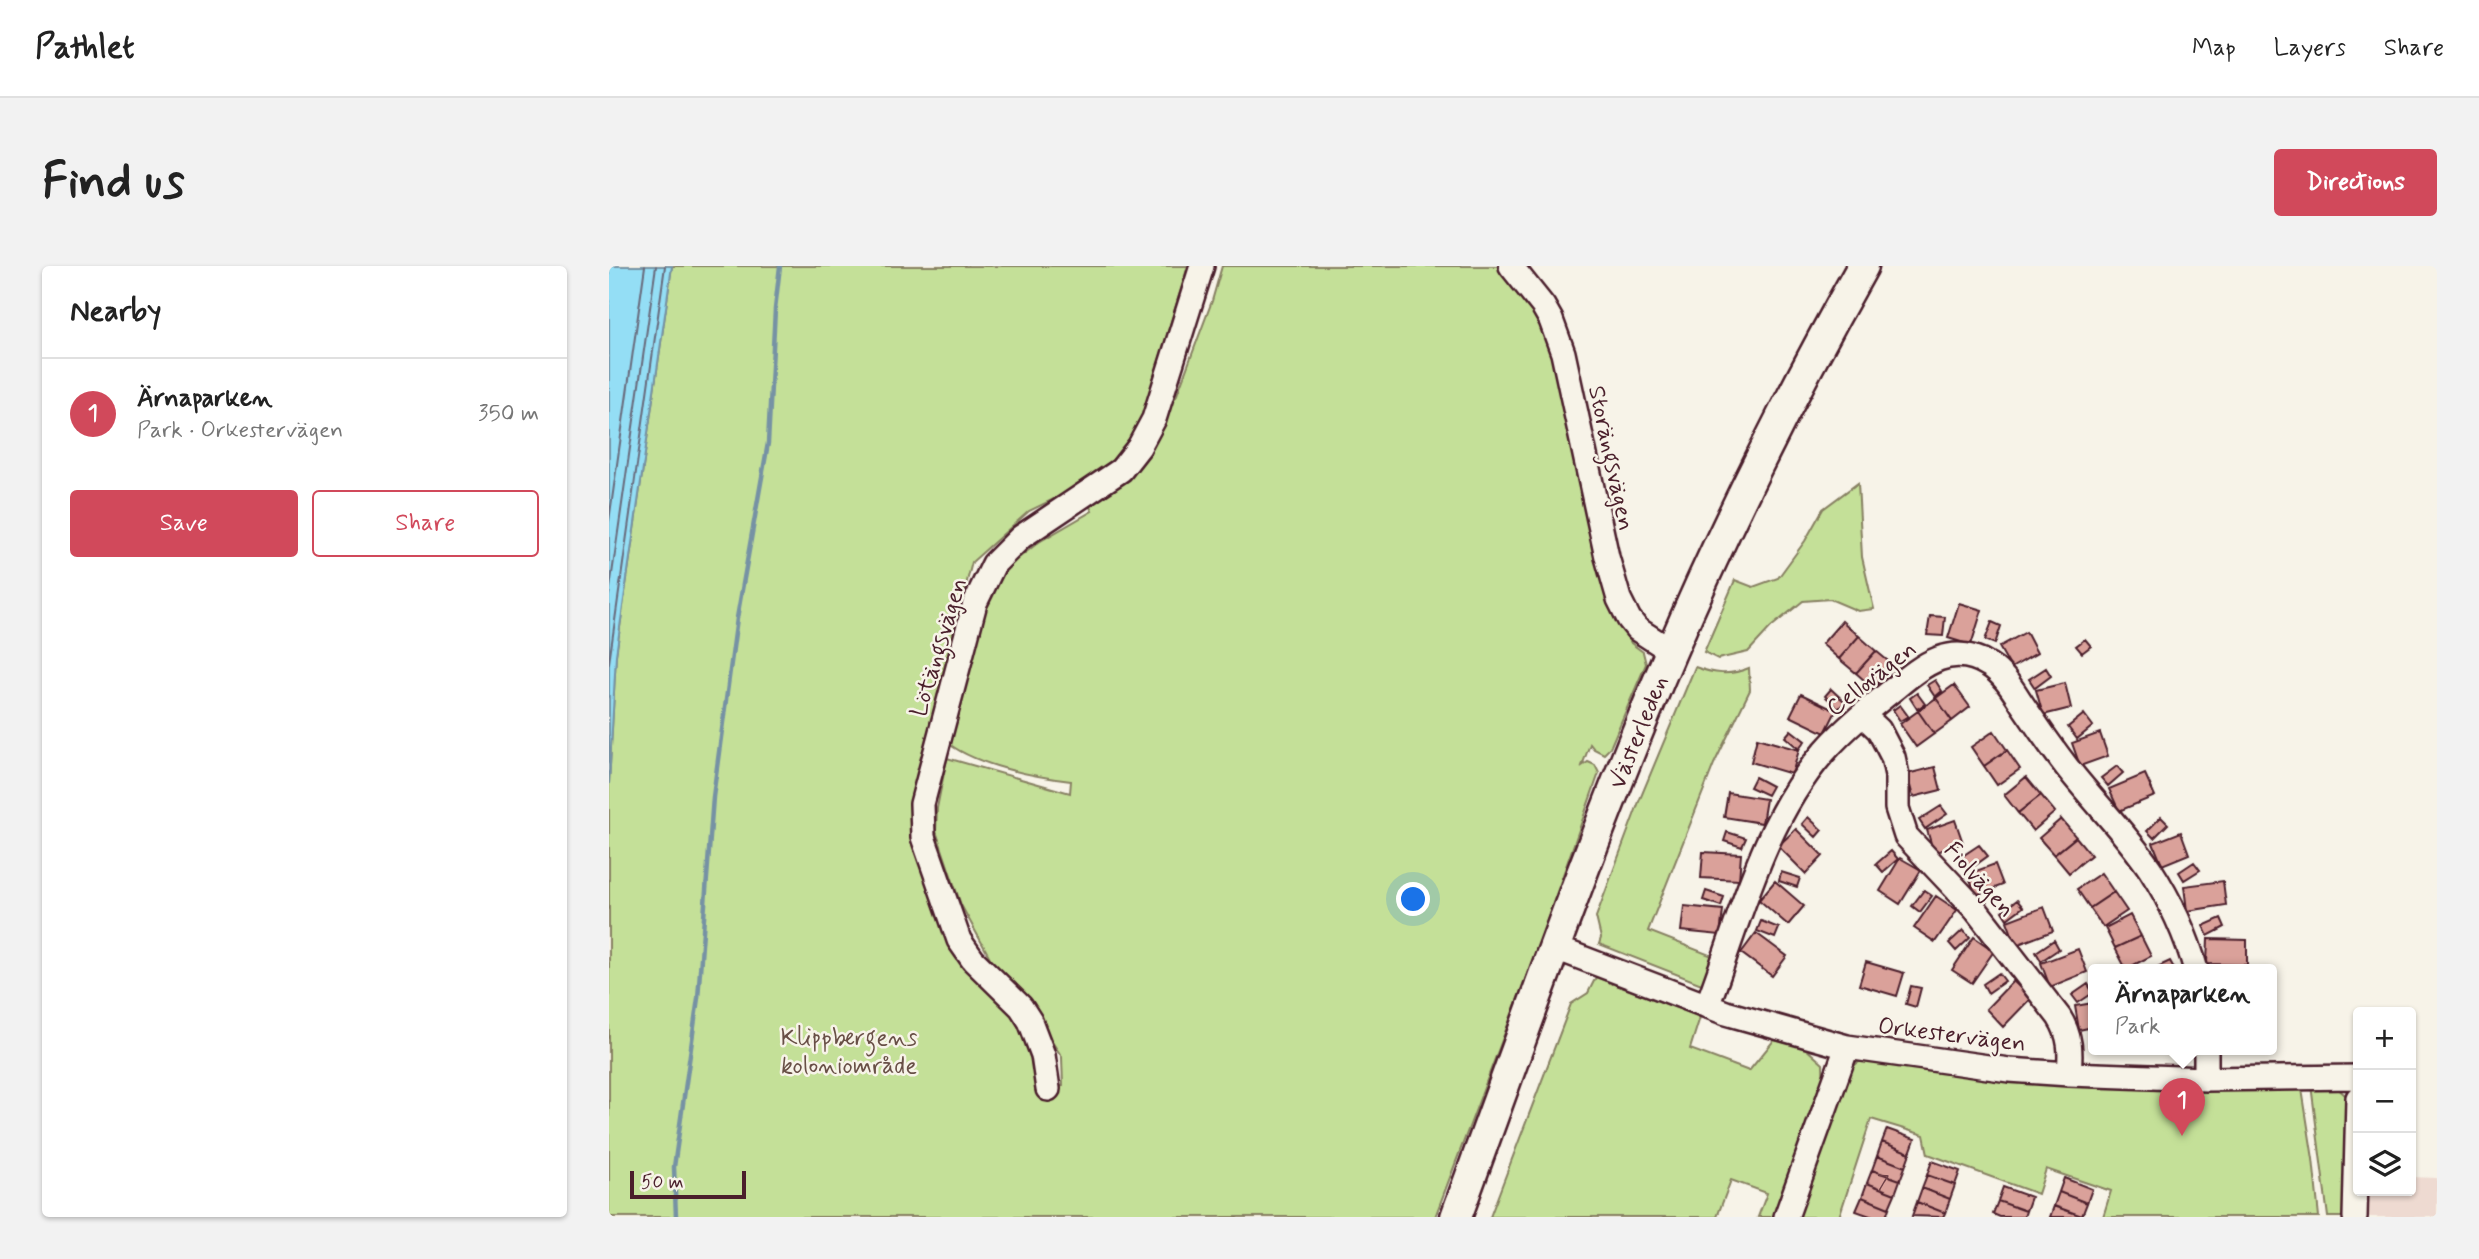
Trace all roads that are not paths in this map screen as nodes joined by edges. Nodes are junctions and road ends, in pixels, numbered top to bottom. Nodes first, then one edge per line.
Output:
1 (1202, 266) edge
2 (1511, 266) edge
3 (1863, 266) edge
4 (1671, 651) junction
5 (1863, 715) junction
6 (1556, 948) junction
7 (2194, 964) edge
8 (1707, 1006) junction
9 (1847, 1047) junction
10 (2206, 1055) edge
11 (2069, 1074) junction
12 (2353, 1077) edge
13 (2206, 1079) junction
14 (1048, 1089) dead end
15 (2357, 1133) edge
16 (1456, 1217) edge
17 (1786, 1217) edge
18 (2355, 1217) edge

1 - 14 street, Lötängsvägen
2 - 4 street, Storängsvägen
3 - 4 main road, Västerleden
4 - 6 main road, Västerleden
5 - 7 street, Cellovägen
5 - 8 street, Cellovägen
5 - 11 street, Fiolvägen
6 - 8 street, Orkestervägen
6 - 16 main road, Västerleden
8 - 9 street, Orkestervägen
9 - 11 street, Orkestervägen
9 - 17 street
10 - 13 street
11 - 13 street, Orkestervägen
12 - 13 street, Orkestervägen
15 - 18 street

